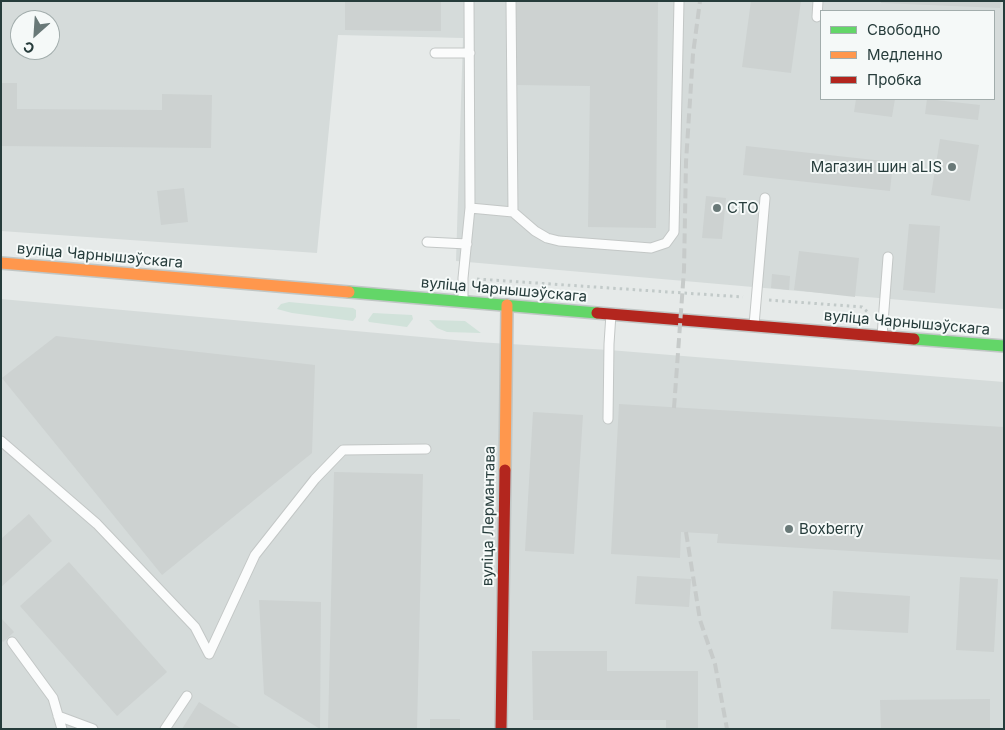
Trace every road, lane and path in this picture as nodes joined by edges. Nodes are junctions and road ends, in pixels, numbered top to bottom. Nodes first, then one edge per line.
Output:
1 (470, 1) edge
2 (511, 1) edge
3 (679, 1) edge
4 (818, 1) edge
5 (817, 17) dead end
6 (435, 53) dead end
7 (470, 53) junction
8 (766, 198) dead end
9 (470, 208) junction
10 (513, 212) junction
11 (427, 242) dead end
12 (466, 244) junction
13 (888, 257) dead end
14 (1, 262) edge
15 (463, 301) junction
16 (507, 304) junction
17 (611, 314) junction
18 (754, 325) junction
19 (882, 336) junction
20 (1004, 346) edge
21 (608, 419) dead end
22 (1, 441) edge
23 (426, 449) dead end
24 (12, 642) dead end
25 (187, 696) dead end
26 (58, 716) junction
27 (62, 729) edge
28 (92, 729) edge
29 (165, 729) edge
30 (502, 729) edge

1 - 7 lane
2 - 10 lane
3 - 10 lane
4 - 5 lane
6 - 7 lane
7 - 9 lane
8 - 18 lane
9 - 10 lane
9 - 12 lane
11 - 12 lane
12 - 15 lane
13 - 19 lane
14 - 15 main road, вуліца Чарнышэўскага
15 - 16 main road, вуліца Чарнышэўскага
16 - 17 main road, вуліца Чарнышэўскага
16 - 30 main road, вуліца Лермантава
17 - 18 main road, вуліца Чарнышэўскага
17 - 21 lane
18 - 19 main road, вуліца Чарнышэўскага
19 - 20 main road, вуліца Чарнышэўскага
22 - 23 lane
24 - 26 lane
25 - 29 lane
26 - 27 lane
26 - 28 lane

